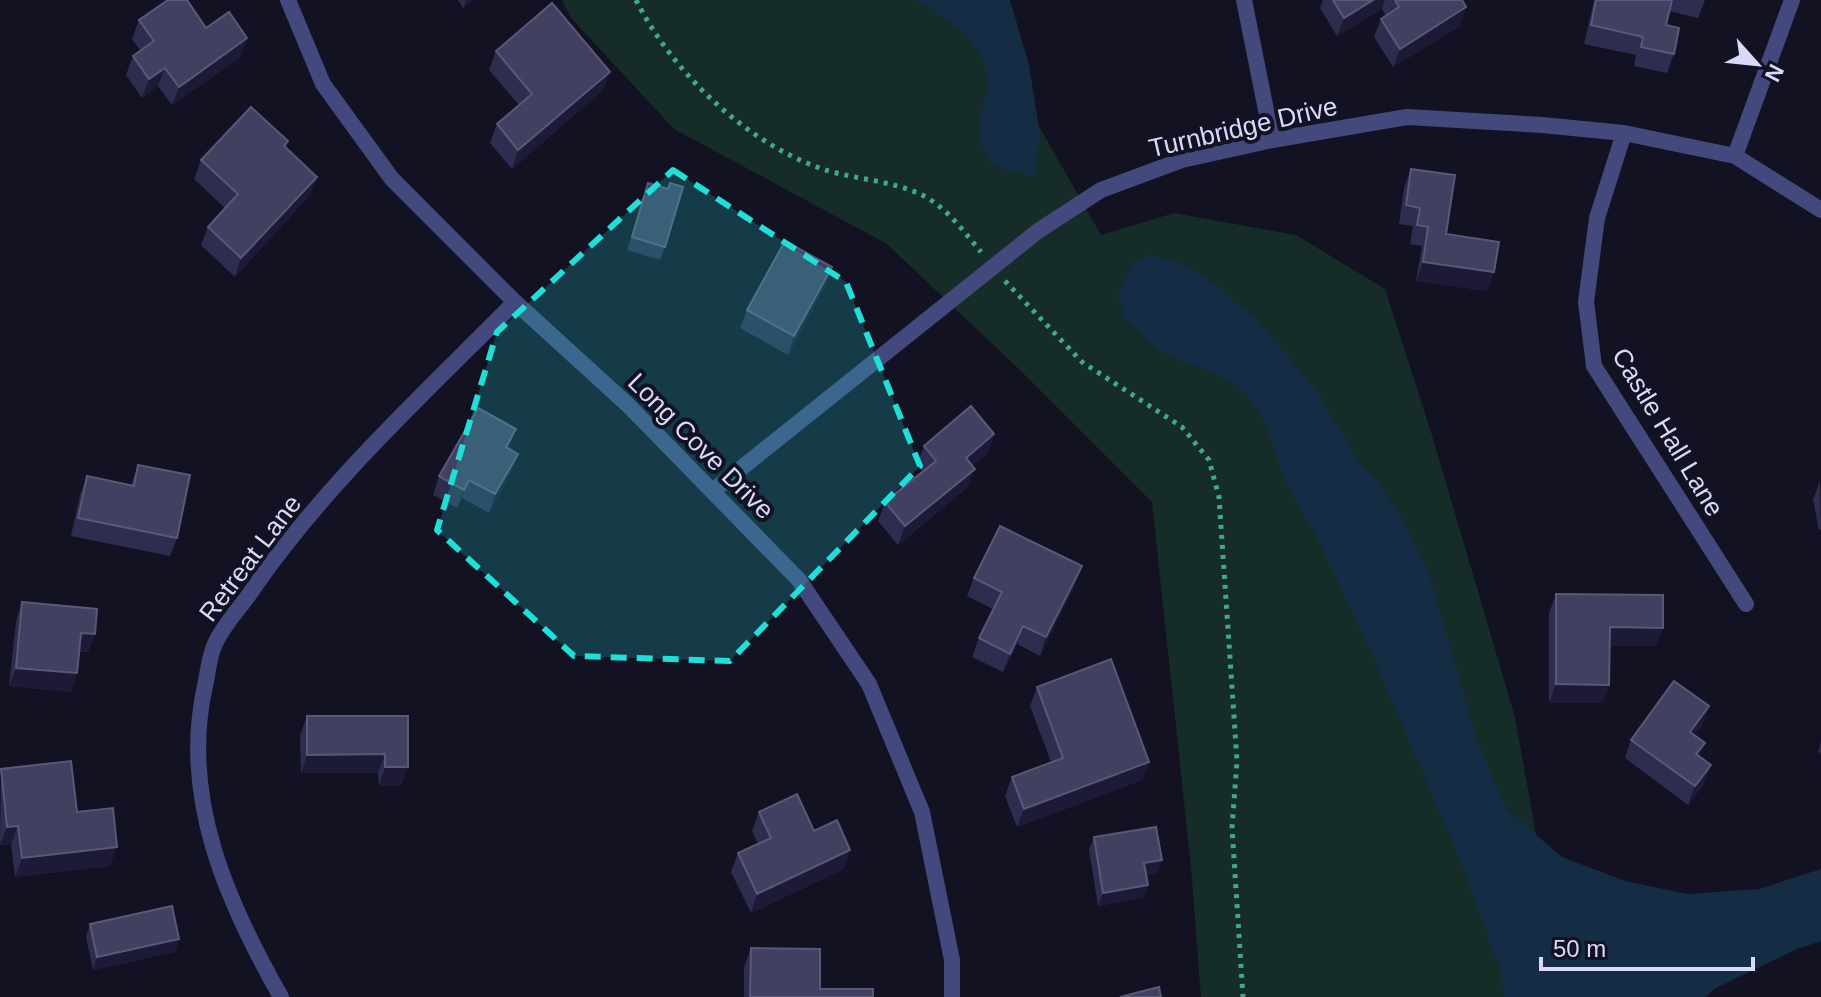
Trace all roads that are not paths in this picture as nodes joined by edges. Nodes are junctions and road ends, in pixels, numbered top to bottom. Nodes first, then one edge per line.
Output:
1 (288, 0) edge
2 (1244, 0) edge
3 (1792, 0) edge
4 (1624, 133) junction
5 (1272, 140) junction
6 (1735, 156) junction
7 (1821, 210) edge
8 (515, 302) junction
9 (714, 490) junction
10 (1746, 604) dead end
11 (281, 997) edge
12 (952, 997) edge

1 - 8 street, Long Cove Drive
2 - 5 street
3 - 6 street
4 - 5 street, Turnbridge Drive
4 - 6 street, Turnbridge Drive
4 - 10 street, Castle Hall Lane
5 - 9 street, Turnbridge Drive
6 - 7 street, Turnbridge Drive
8 - 9 street, Long Cove Drive
8 - 11 street, Retreat Lane
9 - 12 street, Long Cove Drive

